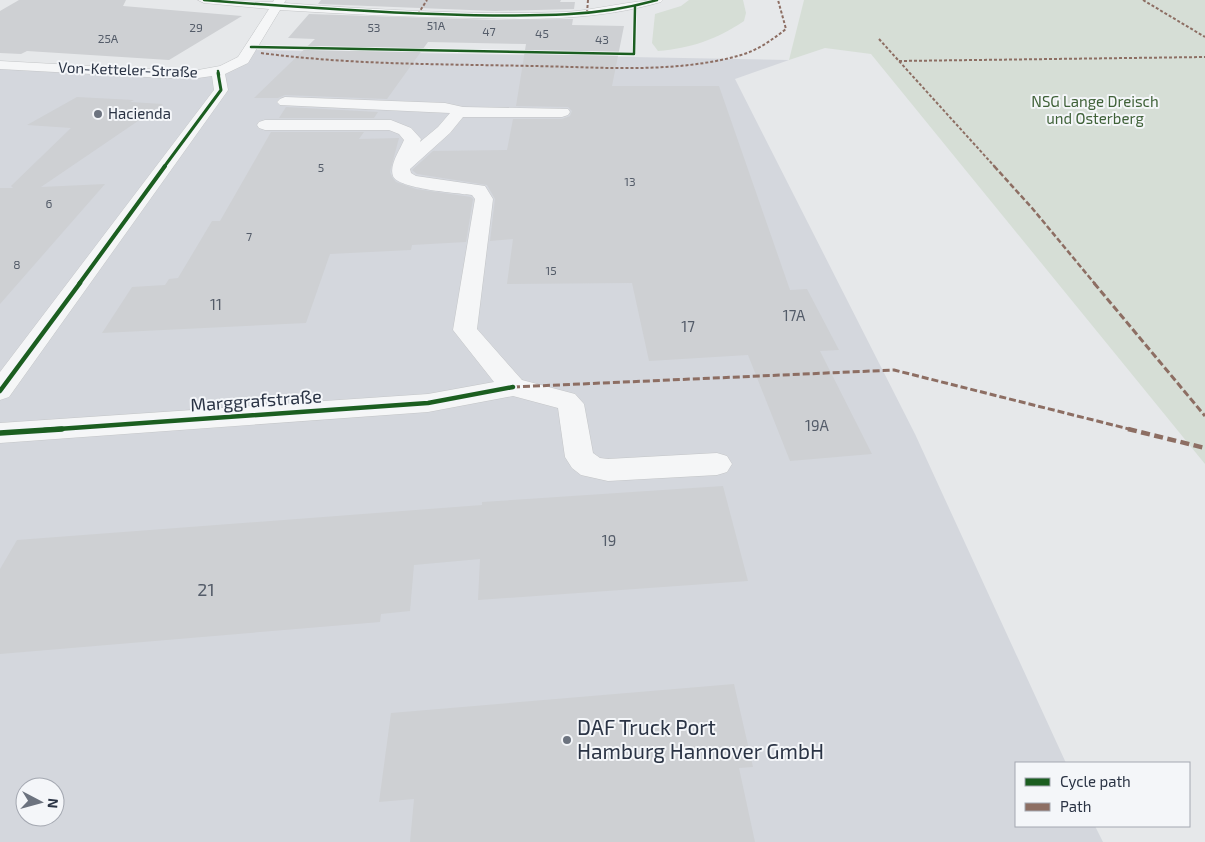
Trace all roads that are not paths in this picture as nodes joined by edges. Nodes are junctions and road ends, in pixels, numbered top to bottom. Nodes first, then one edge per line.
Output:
1 (204, 0) edge
2 (427, 0) edge
3 (588, 0) edge
4 (657, 0) edge
5 (278, 3) edge
6 (587, 13) junction
7 (418, 14) junction
8 (0, 64) edge
9 (218, 71) junction
10 (285, 102) dead end
11 (459, 112) junction
12 (562, 112) dead end
13 (265, 125) dead end
14 (401, 168) junction
15 (513, 387) junction
16 (0, 391) edge
17 (0, 433) edge
18 (717, 464) dead end

1 - 5 street
2 - 7 street
3 - 6 street
4 - 6 street
5 - 7 street
5 - 9 street, Von-Ketteler-Straße
6 - 7 street
8 - 9 street, Von-Ketteler-Straße
9 - 16 street
10 - 11 street
11 - 12 street
11 - 14 street
13 - 14 street
14 - 15 street
15 - 17 street, Marggrafstraße
15 - 18 street

